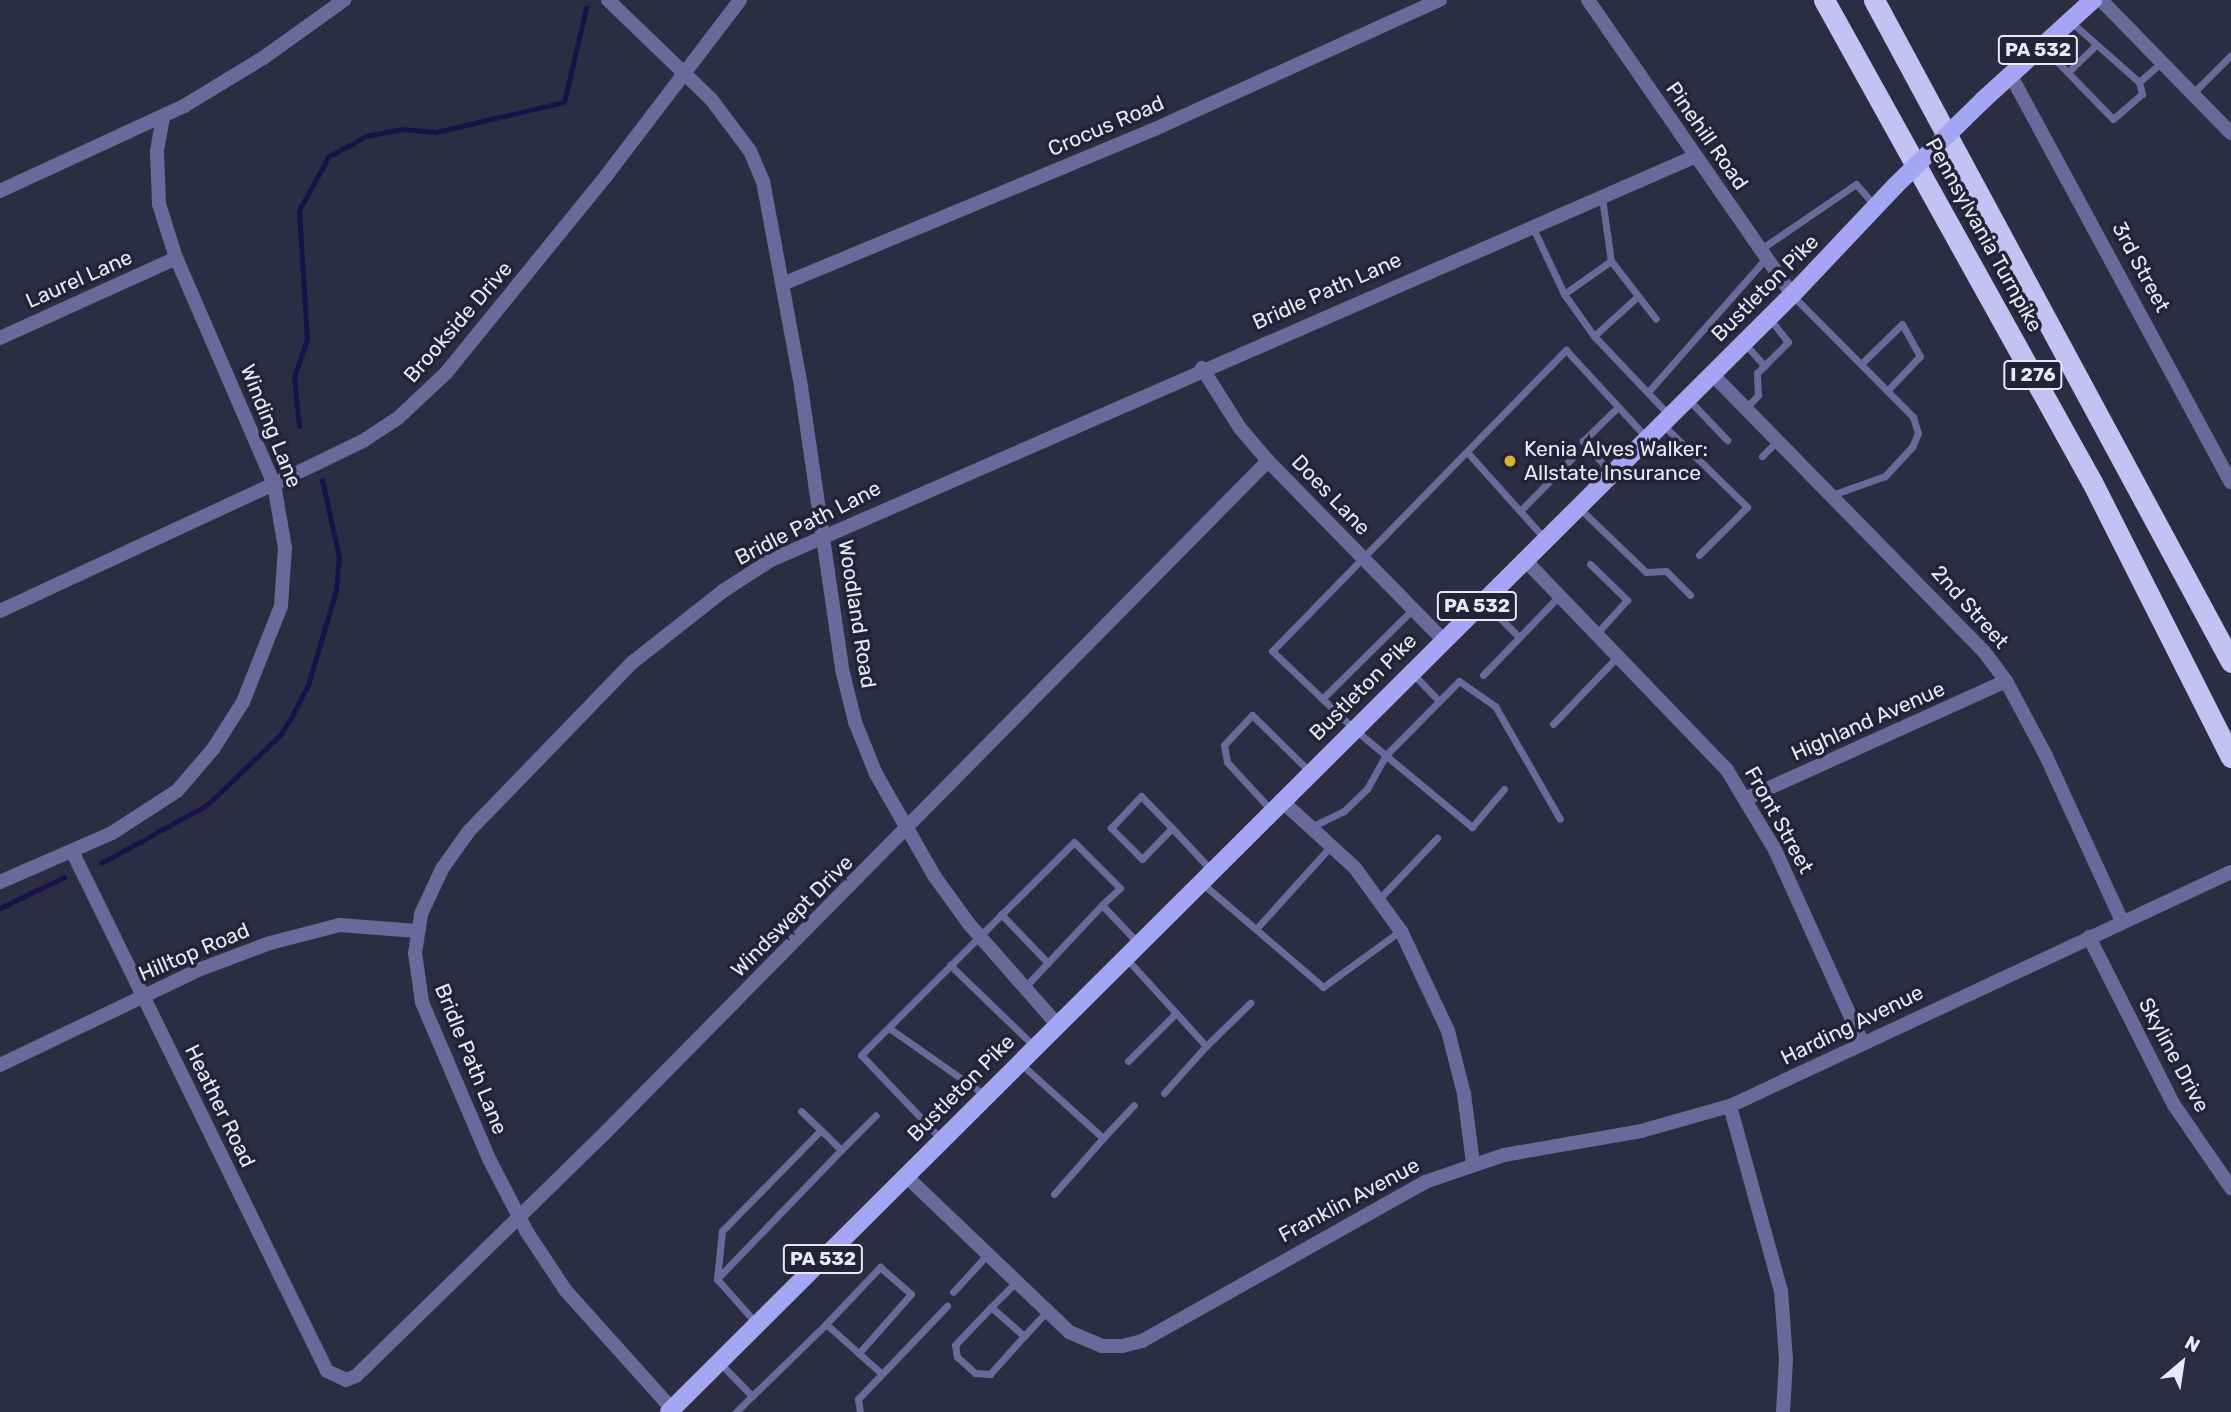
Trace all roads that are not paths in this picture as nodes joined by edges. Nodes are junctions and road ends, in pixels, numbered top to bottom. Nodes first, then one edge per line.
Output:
1 (344, 0) edge
2 (608, 0) edge
3 (740, 0) edge
4 (1440, 0) edge
5 (1588, 0) edge
6 (1824, 0) edge
7 (1874, 0) edge
8 (2093, 0) edge
9 (2101, 0) edge
10 (2070, 21) junction
11 (2042, 46) junction
12 (2094, 47) junction
13 (2231, 55) edge
14 (2160, 64) junction
15 (2068, 72) junction
16 (687, 74) junction
17 (2010, 74) junction
18 (2139, 82) junction
19 (2192, 93) junction
20 (163, 117) junction
21 (2231, 133) edge
22 (1694, 157) junction
23 (0, 191) edge
24 (1602, 198) junction
25 (1876, 207) junction
26 (1533, 228) junction
27 (1763, 254) junction
28 (176, 258) junction
29 (1611, 261) junction
30 (785, 283) junction
31 (1564, 294) junction
32 (1793, 295) junction
33 (1638, 296) junction
34 (1769, 318) junction
35 (1656, 319) dead end
36 (1594, 336) junction
37 (0, 338) edge
38 (1744, 343) junction
39 (1861, 364) junction
40 (1765, 366) junction
41 (1202, 368) junction
42 (1712, 374) junction
43 (1887, 390) junction
44 (1648, 393) junction
45 (1687, 399) junction
46 (1618, 407) junction
47 (1746, 408) junction
48 (1666, 420) junction
49 (1647, 438) junction
50 (1727, 440) dead end
51 (1778, 440) junction
52 (1467, 452) junction
53 (1762, 456) dead end
54 (1572, 458) dead end
55 (1268, 461) junction
56 (1612, 473) junction
57 (2231, 482) edge
58 (274, 484) junction
59 (1832, 495) junction
60 (1577, 507) junction
61 (1520, 511) junction
62 (824, 536) junction
63 (1545, 539) junction
64 (1699, 555) dead end
65 (1364, 559) junction
66 (1524, 559) junction
67 (1590, 565) dead end
68 (1560, 595) junction
69 (1690, 595) dead end
70 (1483, 600) junction
71 (1413, 609) junction
72 (0, 611) edge
73 (1597, 633) junction
74 (1519, 637) junction
75 (1443, 640) junction
76 (1618, 655) junction
77 (2231, 662) edge
78 (1411, 672) junction
79 (1483, 675) dead end
80 (2006, 681) junction
81 (1322, 699) junction
82 (1439, 701) junction
83 (1553, 724) dead end
84 (1354, 729) junction
85 (1386, 755) junction
86 (2231, 757) edge
87 (1310, 772) junction
88 (1504, 789) dead end
89 (1747, 798) junction
90 (1276, 805) junction
91 (1560, 819) dead end
92 (1310, 827) junction
93 (1172, 828) junction
94 (906, 831) junction
95 (1437, 838) dead end
96 (1331, 846) junction
97 (72, 851) junction
98 (2227, 873) edge
99 (1205, 876) junction
100 (0, 882) edge
101 (1380, 898) junction
102 (1102, 905) junction
103 (1001, 914) junction
104 (2122, 921) junction
105 (1256, 929) junction
106 (417, 931) junction
107 (1401, 931) junction
108 (979, 936) junction
109 (2089, 937) junction
110 (1138, 943) junction
111 (1124, 957) junction
112 (1048, 963) junction
113 (950, 965) junction
114 (1024, 988) junction
115 (144, 995) junction
116 (1250, 1003) dead end
117 (1175, 1013) junction
118 (1057, 1024) junction
119 (889, 1028) junction
120 (1862, 1042) junction
121 (1206, 1046) junction
122 (1035, 1047) junction
123 (1128, 1061) dead end
124 (1019, 1062) junction
125 (0, 1065) edge
126 (1164, 1093) dead end
127 (986, 1096) junction
128 (1135, 1105) dead end
129 (1730, 1106) junction
130 (802, 1111) dead end
131 (876, 1115) dead end
132 (821, 1130) junction
133 (1103, 1138) junction
134 (942, 1140) junction
135 (841, 1150) junction
136 (1473, 1163) junction
137 (906, 1176) junction
138 (2231, 1188) edge
139 (1054, 1194) dead end
140 (520, 1216) junction
141 (988, 1254) junction
142 (717, 1279) junction
143 (1016, 1281) junction
144 (953, 1292) dead end
145 (947, 1306) dead end
146 (991, 1307) junction
147 (1047, 1311) junction
148 (757, 1324) junction
149 (826, 1324) junction
150 (1024, 1336) junction
151 (859, 1353) junction
152 (719, 1362) junction
153 (881, 1374) junction
154 (334, 1377) joint
155 (752, 1396) junction
156 (671, 1410) edge
157 (736, 1412) edge
158 (860, 1412) edge
159 (1783, 1412) edge

1 - 20 street
2 - 16 street, Woodland Road
3 - 16 street, Brookside Drive
4 - 30 street, Crocus Road
5 - 22 street, Pinehill Road
6 - 86 highway, Pennsylvania Turnpike / I 276
7 - 77 highway, Pennsylvania Turnpike / I 276
8 - 10 main road, Bustleton Pike / PA 532
9 - 14 street
10 - 11 main road, Bustleton Pike / PA 532
10 - 12 lane
11 - 15 lane
11 - 17 main road, Bustleton Pike / PA 532
12 - 15 lane
12 - 18 lane
13 - 19 lane
14 - 18 lane
14 - 19 street
15 - 18 lane
16 - 30 street, Woodland Road
16 - 58 street, Brookside Drive
17 - 25 main road, Bustleton Pike / PA 532, bridge
17 - 57 street, 3rd Street
19 - 21 street
20 - 23 street
20 - 28 street, Winding Lane
22 - 24 street, Bridle Path Lane
22 - 27 street, Pinehill Road
24 - 26 street, Bridle Path Lane
24 - 29 lane
25 - 27 lane
25 - 32 main road, Bustleton Pike / PA 532
26 - 31 lane
26 - 41 street, Bridle Path Lane
27 - 32 street, Pinehill Road
27 - 44 lane
28 - 37 street, Laurel Lane
28 - 58 street, Winding Lane
29 - 31 lane
29 - 33 lane
30 - 62 street, Woodland Road
31 - 36 lane
32 - 34 main road, Bustleton Pike / PA 532
32 - 39 lane
33 - 35 lane
33 - 36 lane
34 - 38 main road, Bustleton Pike / PA 532
34 - 40 lane
36 - 44 lane
38 - 40 lane
38 - 42 main road, Bustleton Pike / PA 532
39 - 43 lane
39 - 43 lane
40 - 47 lane
41 - 55 street, Does Lane
41 - 62 street, Bridle Path Lane
42 - 45 main road, Bustleton Pike / PA 532
42 - 47 street, 2nd Street
43 - 59 lane
44 - 48 lane
45 - 48 main road, Bustleton Pike / PA 532
45 - 50 lane
46 - 49 lane
46 - 52 lane
46 - 56 lane
47 - 51 street, 2nd Street
48 - 49 main road, Bustleton Pike / PA 532
48 - 64 lane
49 - 56 main road, Bustleton Pike / PA 532
51 - 53 lane
51 - 59 street, 2nd Street
52 - 61 lane
52 - 65 lane
54 - 61 lane
55 - 65 street, Does Lane
55 - 94 street, Windswept Drive
56 - 60 main road, Bustleton Pike / PA 532
58 - 72 street, Brookside Drive
58 - 97 street, Winding Lane
59 - 80 street, 2nd Street
60 - 63 main road, Bustleton Pike / PA 532
60 - 69 lane
61 - 63 lane
62 - 94 street, Woodland Road
62 - 106 street, Bridle Path Lane
63 - 66 main road, Bustleton Pike / PA 532
65 - 71 street, Does Lane
65 - 81 lane
66 - 68 street, Front Street
66 - 70 main road, Bustleton Pike / PA 532
67 - 73 lane
68 - 73 street, Front Street
68 - 74 lane
70 - 74 lane
70 - 75 main road, Bustleton Pike / PA 532
71 - 75 street, Does Lane
71 - 81 lane
73 - 76 street, Front Street
74 - 79 lane
75 - 78 main road, Bustleton Pike / PA 532
76 - 83 lane
76 - 89 street, Front Street
78 - 82 lane
78 - 84 main road, Bustleton Pike / PA 532
80 - 89 street, Highland Avenue
80 - 104 street, 2nd Street
81 - 84 lane
82 - 85 lane
82 - 91 lane
84 - 85 lane
84 - 87 main road, Bustleton Pike / PA 532
85 - 88 lane
85 - 92 lane
87 - 90 main road, Bustleton Pike / PA 532
87 - 90 lane
89 - 120 street, Front Street
90 - 92 street
90 - 99 main road, Bustleton Pike / PA 532
92 - 96 street
93 - 93 lane
93 - 99 lane
94 - 108 street, Woodland Road
94 - 140 street, Windswept Drive
95 - 101 lane
96 - 101 street
96 - 105 lane
97 - 100 street, Winding Lane
97 - 115 street, Heather Road
98 - 104 street, Harding Avenue
99 - 105 lane
99 - 110 main road, Bustleton Pike / PA 532
101 - 107 street
102 - 103 lane
102 - 110 lane
102 - 112 lane
103 - 108 lane
103 - 112 lane
104 - 109 street, Harding Avenue
105 - 107 lane
106 - 115 street, Hilltop Road
106 - 140 street, Bridle Path Lane
107 - 136 street
108 - 113 lane
108 - 114 street, Woodland Road
109 - 120 street, Harding Avenue
109 - 138 street, Skyline Drive
110 - 111 main road, Bustleton Pike / PA 532
111 - 117 lane
111 - 118 main road, Bustleton Pike / PA 532
112 - 114 lane
113 - 119 lane
113 - 122 lane
114 - 118 street, Woodland Road
115 - 125 street, Hilltop Road
115 - 154 street, Heather Road
116 - 121 lane
117 - 121 lane
117 - 123 lane
118 - 122 main road, Bustleton Pike / PA 532
119 - 127 lane
119 - 134 lane
120 - 129 street, Harding Avenue
121 - 126 lane
122 - 124 main road, Bustleton Pike / PA 532
124 - 127 main road, Bustleton Pike / PA 532
124 - 133 lane
127 - 134 main road, Bustleton Pike / PA 532
128 - 133 lane
129 - 136 street, Harding Avenue
129 - 159 street
130 - 132 lane
131 - 135 lane
132 - 135 lane
132 - 142 lane
133 - 139 lane
134 - 137 main road, Bustleton Pike / PA 532
135 - 142 lane
136 - 147 street, Franklin Avenue
137 - 141 street, Franklin Avenue
137 - 148 main road, Bustleton Pike / PA 532
140 - 154 street, Windswept Drive
140 - 156 street, Bridle Path Lane
141 - 143 street, Franklin Avenue
141 - 144 lane
142 - 148 lane
143 - 146 lane
143 - 147 street, Franklin Avenue
145 - 153 lane
146 - 150 lane
146 - 150 lane
147 - 150 lane
148 - 152 main road, Bustleton Pike / PA 532
149 - 151 lane
149 - 151 lane
149 - 155 lane
151 - 153 lane
152 - 155 lane
152 - 156 main road, Bustleton Pike / PA 532
153 - 158 lane
155 - 157 lane

